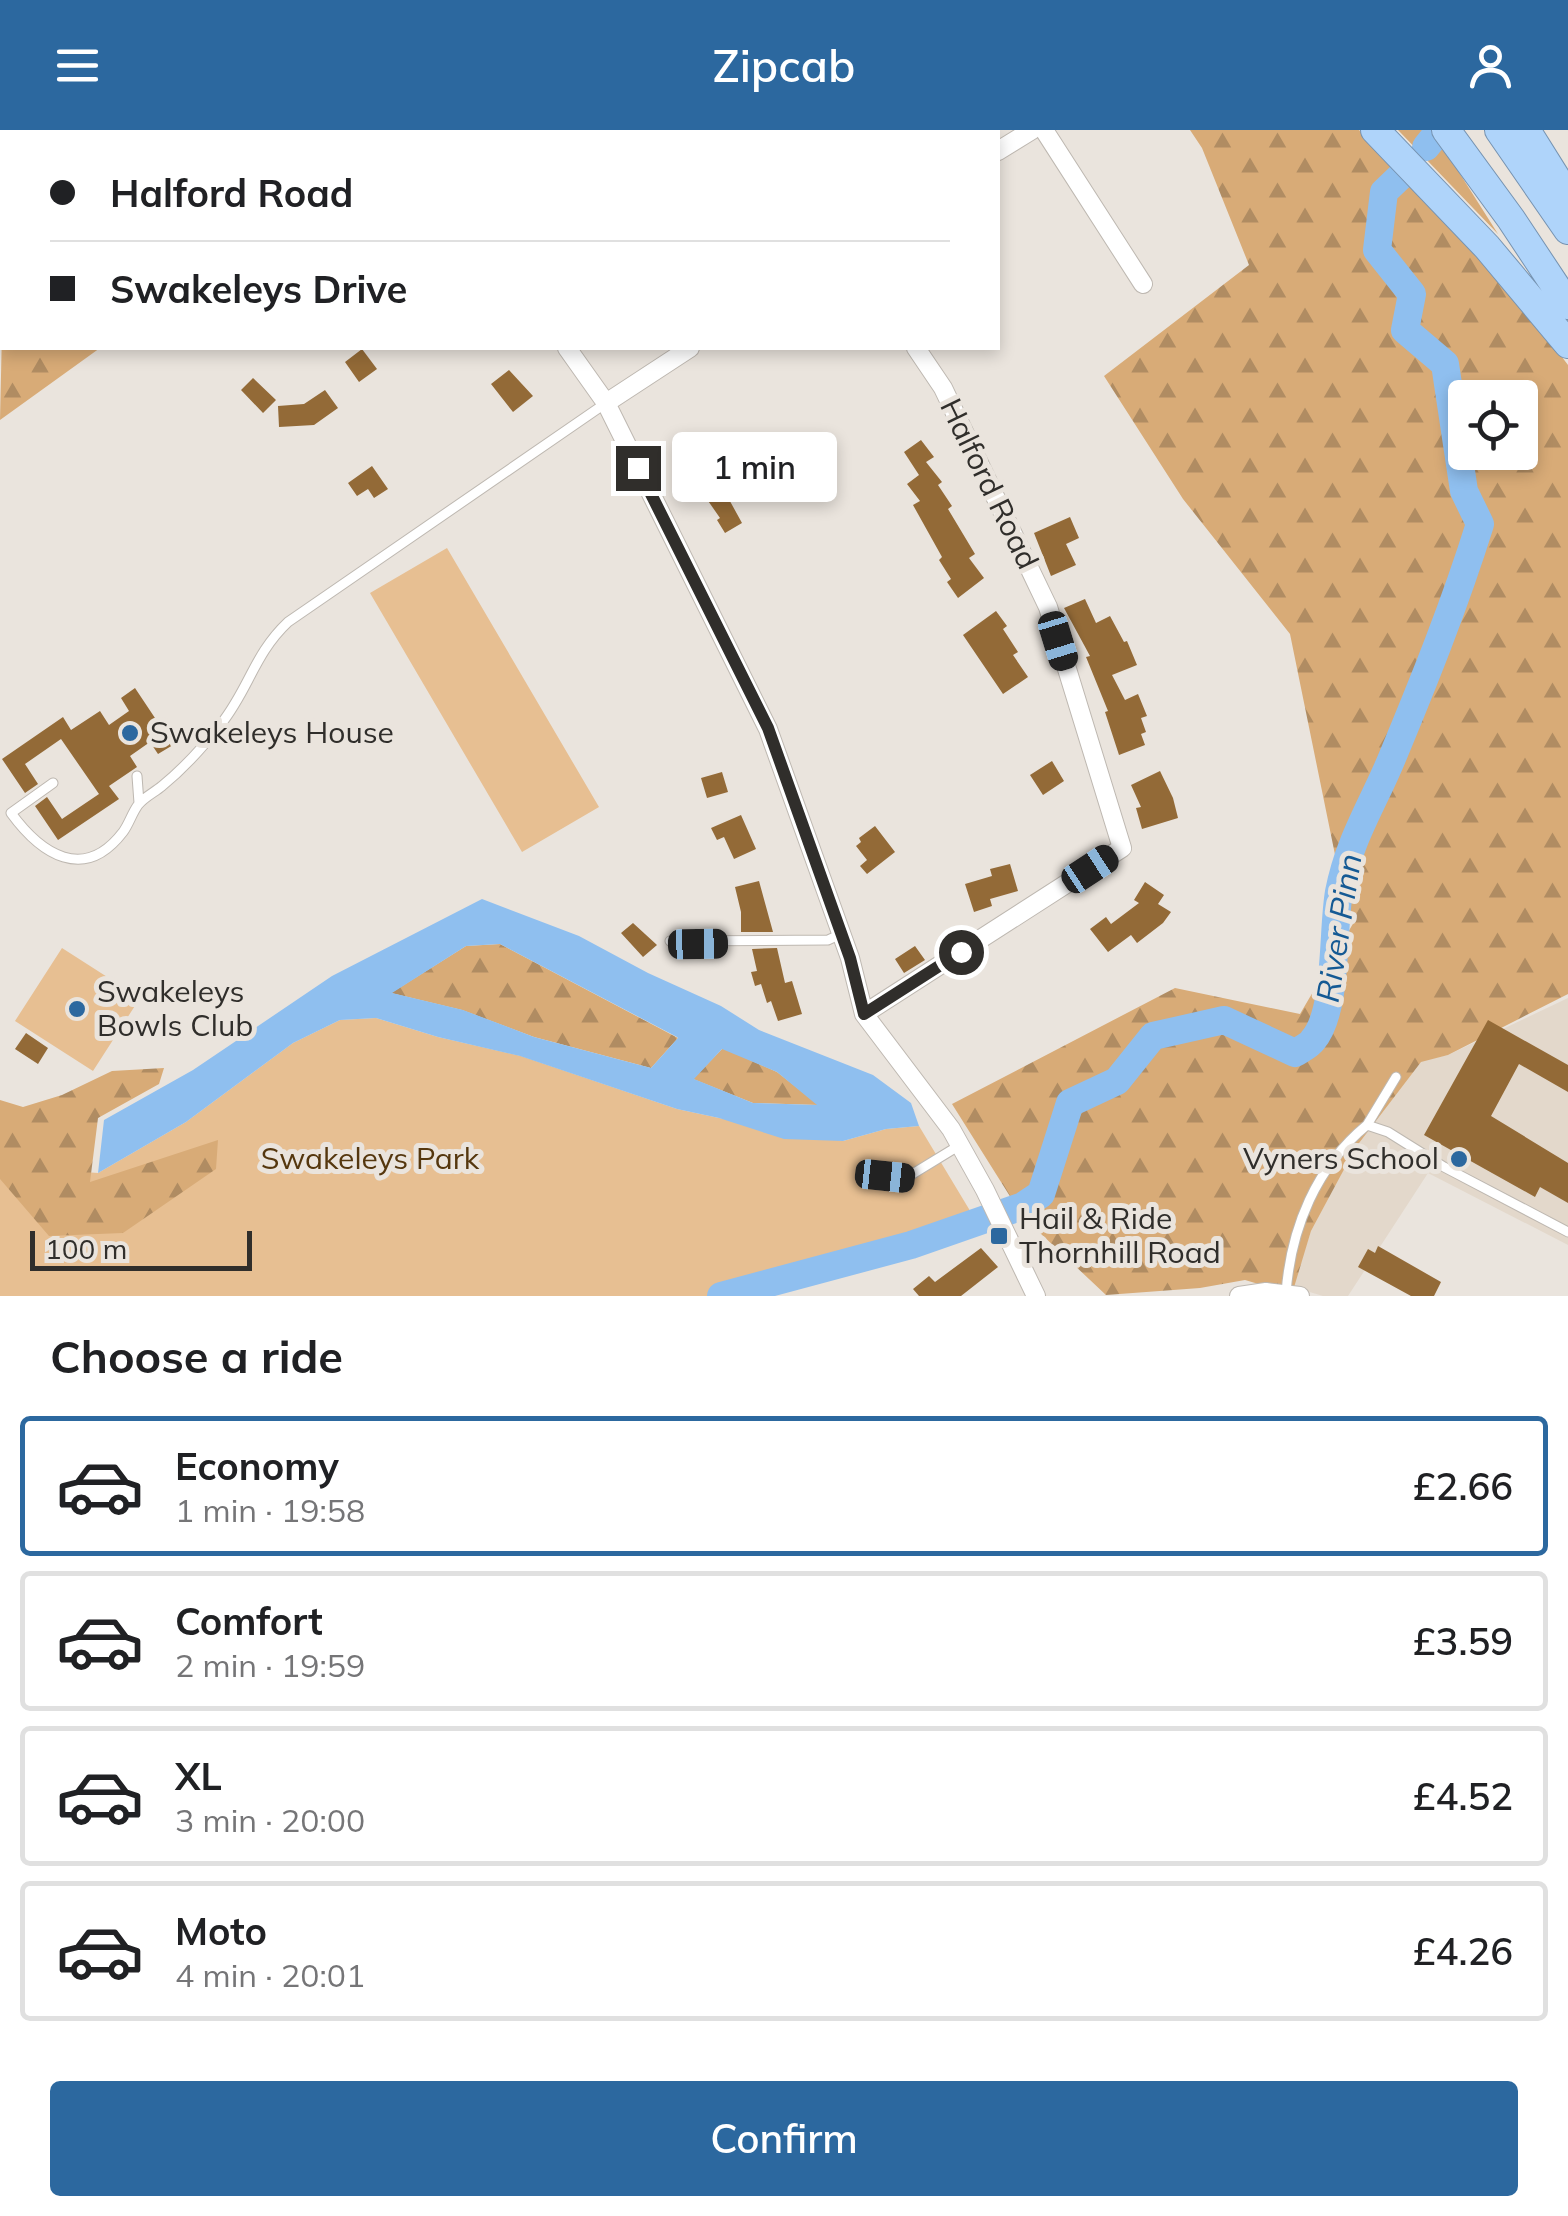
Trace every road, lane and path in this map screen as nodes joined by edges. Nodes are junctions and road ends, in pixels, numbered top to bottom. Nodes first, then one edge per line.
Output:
1 (1032, 130) edge
2 (1044, 130) edge
3 (1375, 130) edge
4 (1446, 130) edge
5 (1498, 130) edge
6 (1526, 130) edge
7 (1000, 150) edge
8 (1568, 197) edge
9 (1568, 230) edge
10 (1143, 284) dead end
11 (1568, 305) edge
12 (1568, 344) edge
13 (568, 350) edge
14 (687, 350) edge
15 (917, 350) edge
16 (606, 403) junction
17 (137, 776) dead end
18 (53, 784) dead end
19 (139, 803) junction
20 (842, 934) junction
21 (670, 941) dead end
22 (864, 1014) junction
23 (1396, 1077) dead end
24 (1367, 1125) junction
25 (960, 1145) junction
26 (885, 1176) dead end
27 (1568, 1232) edge
28 (1293, 1294) edge
29 (1036, 1296) edge
30 (1238, 1296) edge

1 - 7 street
2 - 10 street
3 - 12 highway
4 - 11 highway
5 - 9 highway
6 - 8 highway
13 - 16 street
14 - 16 street
15 - 22 street, Halford Road
16 - 19 lane
16 - 20 street
17 - 19 lane
18 - 19 lane
20 - 21 lane
20 - 22 street
22 - 25 street
23 - 24 lane
24 - 27 lane
24 - 28 lane
25 - 26 lane
25 - 29 street
28 - 30 street

